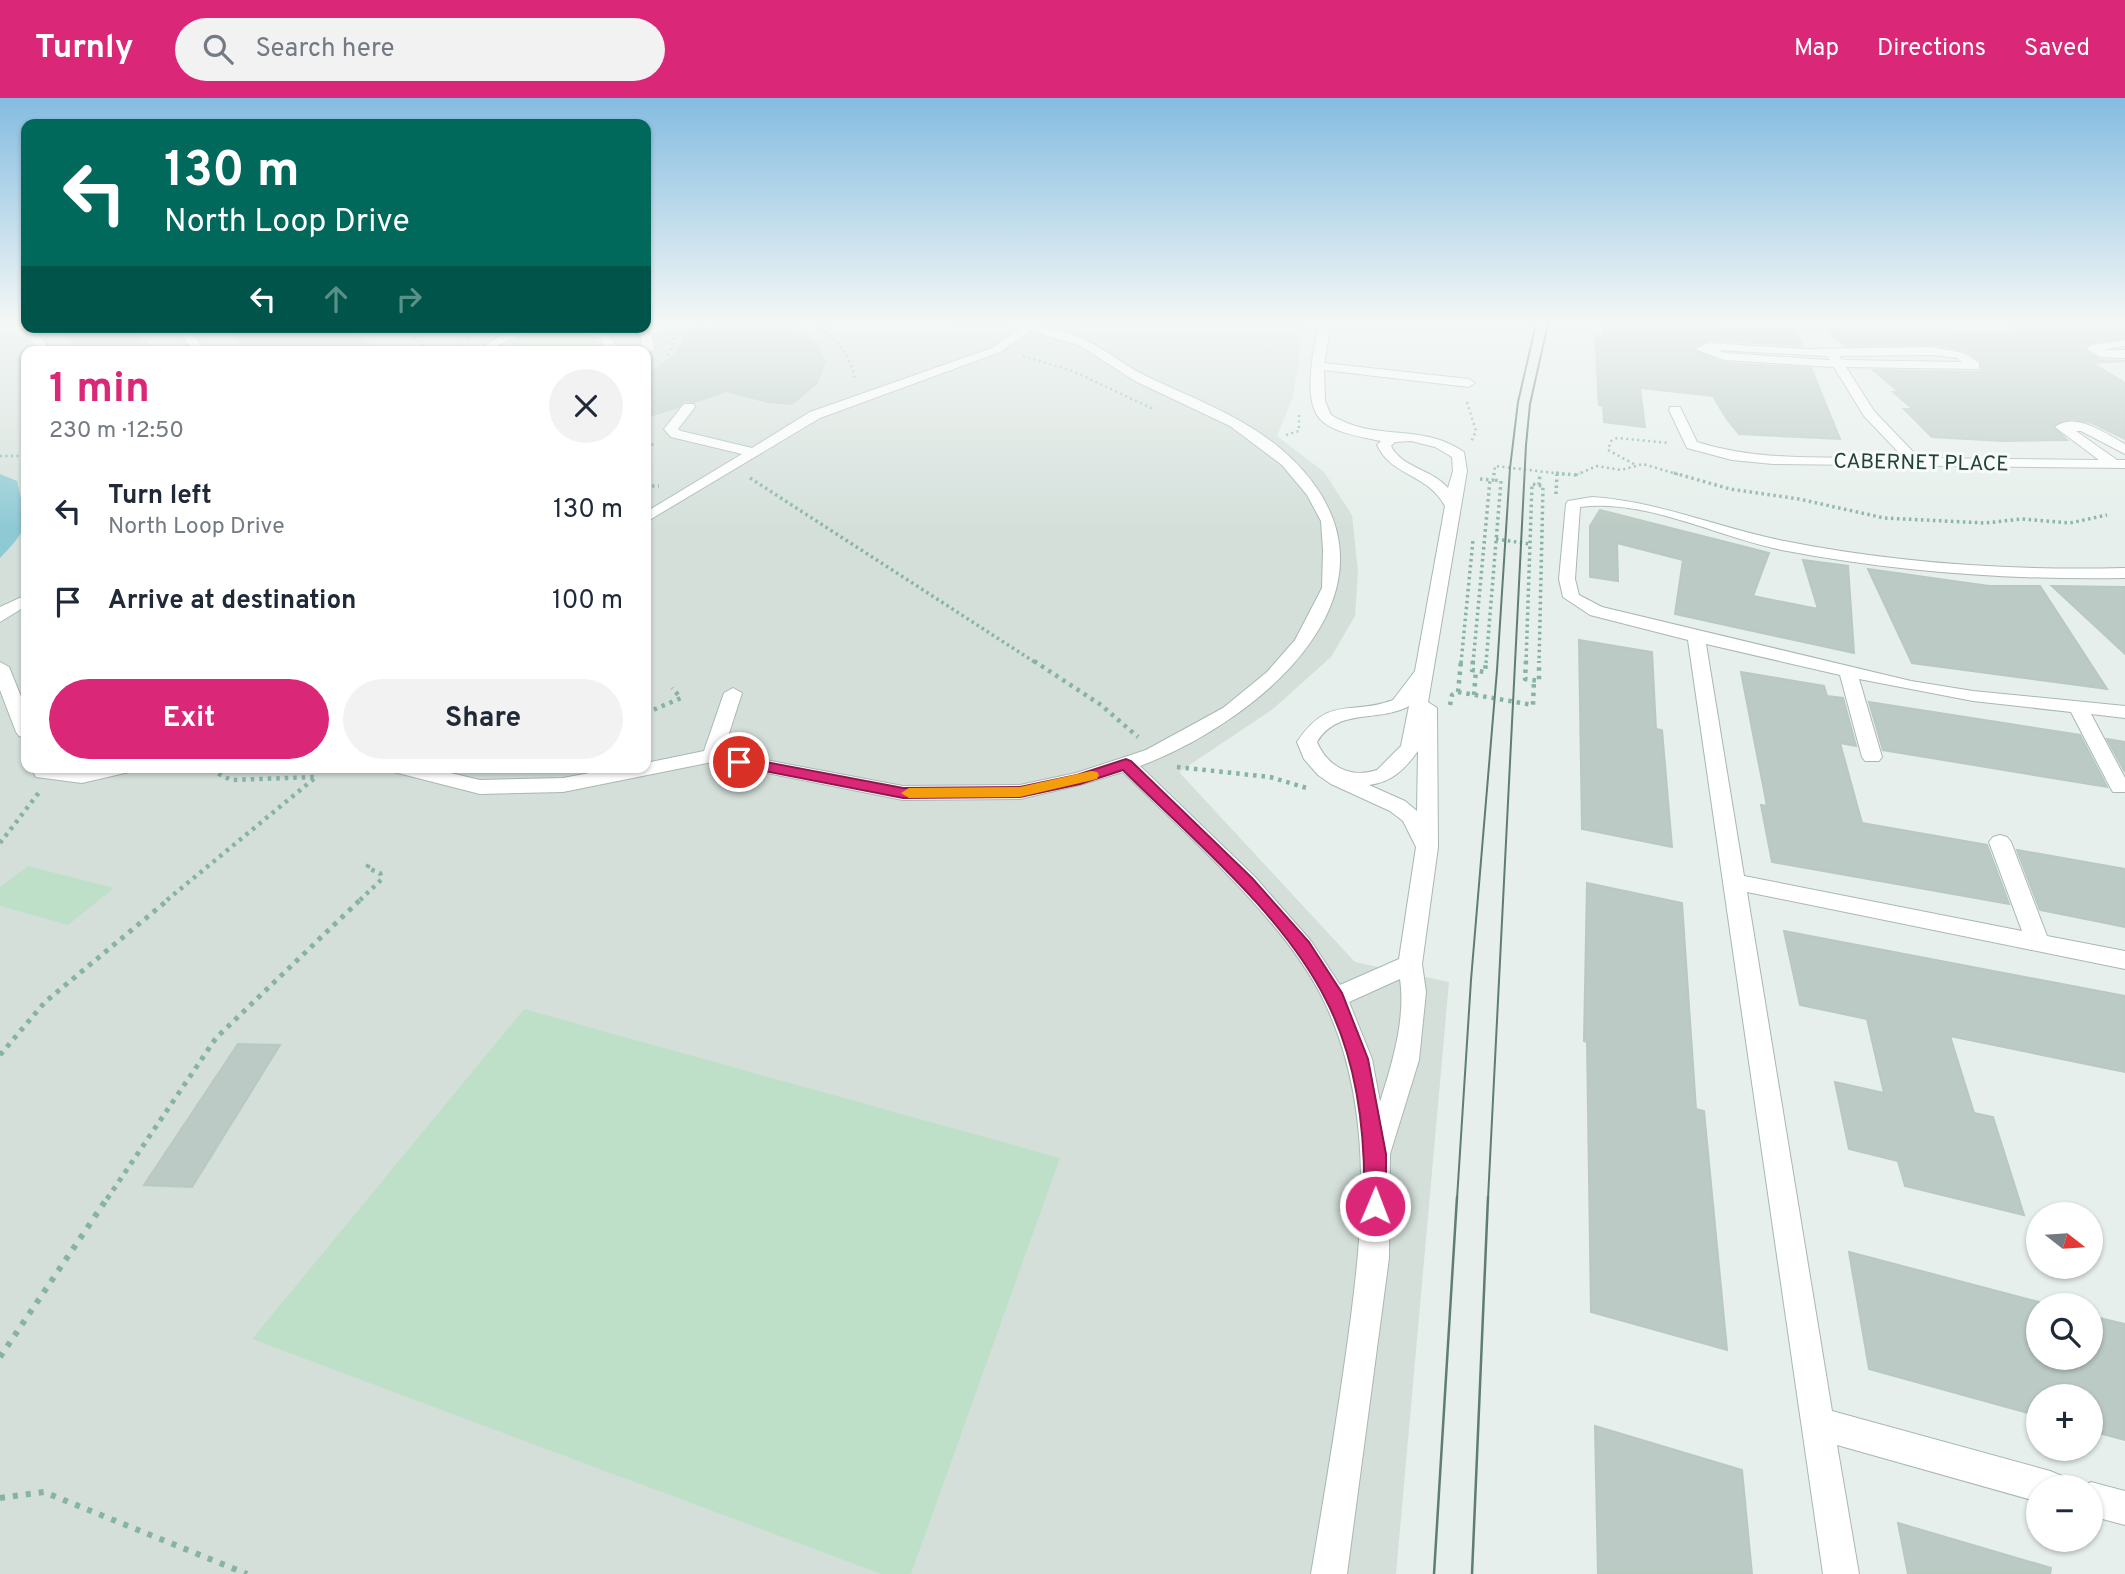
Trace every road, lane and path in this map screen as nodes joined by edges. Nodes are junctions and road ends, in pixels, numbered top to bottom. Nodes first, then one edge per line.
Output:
1 (873, 393) edge
2 (1122, 393) edge
3 (1171, 393) edge
4 (1319, 393) edge
5 (1856, 393) edge
6 (1467, 398) dead end
7 (689, 407) dead end
8 (1298, 409) dead end
9 (1675, 410) dead end
10 (1158, 411) dead end
11 (1283, 436) dead end
12 (1390, 439) junction
13 (1467, 445) dead end
14 (1692, 445) junction
15 (2125, 450) edge
16 (752, 452) junction
17 (0, 456) edge
18 (21, 456) edge
19 (1915, 463) junction
20 (731, 465) junction
21 (1634, 465) junction
22 (2121, 466) edge
23 (1540, 472) junction
24 (1479, 479) dead end
25 (1492, 480) junction
26 (1539, 485) junction
27 (1452, 506) junction
28 (651, 515) edge
29 (2107, 515) dead end
30 (1496, 539) junction
31 (1530, 544) junction
32 (2125, 573) edge
33 (21, 602) edge
34 (0, 617) edge
35 (1696, 636) junction
36 (1427, 665) junction
37 (0, 667) edge
38 (1476, 670) junction
39 (1848, 671) junction
40 (1534, 680) junction
41 (672, 688) dead end
42 (1458, 692) dead end
43 (733, 693) dead end
44 (1474, 695) junction
45 (2078, 707) junction
46 (651, 711) edge
47 (2125, 712) edge
48 (21, 720) edge
49 (1145, 742) dead end
50 (712, 756) junction
51 (1872, 757) dead end
52 (1126, 764) junction
53 (1166, 766) dead end
54 (651, 768) edge
55 (1325, 769) junction
56 (46, 773) edge
57 (59, 773) edge
58 (99, 773) edge
59 (214, 773) edge
60 (300, 773) edge
61 (300, 773) edge
62 (421, 773) edge
63 (625, 773) edge
64 (2120, 787) dead end
65 (1312, 790) dead end
66 (2000, 842) dead end
67 (0, 843) edge
68 (1427, 847) junction
69 (369, 864) dead end
70 (1734, 883) junction
71 (2038, 943) junction
72 (2125, 960) edge
73 (1410, 964) junction
74 (1335, 998) junction
75 (0, 1055) edge
76 (1376, 1154) junction
77 (0, 1357) edge
78 (1816, 1423) junction
79 (2026, 1481) edge
80 (0, 1497) edge
81 (2103, 1502) edge
82 (2125, 1508) edge
83 (247, 1574) edge
84 (1329, 1574) edge
85 (1841, 1574) edge

1 - 16 street
2 - 10 path
3 - 52 street
4 - 12 street
5 - 19 street
6 - 13 path
7 - 16 street
8 - 11 path
9 - 14 street
12 - 27 street
12 - 27 street
14 - 19 street, CABERNET PLACE
14 - 21 path
15 - 22 street
16 - 20 street
17 - 18 path
19 - 22 street, CABERNET PLACE
20 - 28 street
20 - 49 path
21 - 23 path
21 - 29 path
23 - 25 path
23 - 26 path
24 - 25 path
25 - 30 path
25 - 38 path
26 - 31 path
26 - 40 path
27 - 36 street
30 - 31 path
30 - 38 path
31 - 40 path
32 - 35 street
33 - 34 street
35 - 39 street
35 - 70 street
36 - 55 street
36 - 55 street
36 - 68 street
37 - 48 street
38 - 44 path
39 - 45 street
39 - 51 street
40 - 44 path
41 - 46 path
42 - 44 path
43 - 50 street
45 - 47 street
45 - 64 street
50 - 52 street
50 - 54 street
52 - 74 street
53 - 65 path
55 - 68 street
56 - 67 path
57 - 58 street
59 - 60 path
61 - 75 path
62 - 63 street
66 - 71 street
68 - 73 street
69 - 77 path
70 - 71 street
70 - 78 street
71 - 72 street
73 - 74 street
73 - 76 street
74 - 76 street
76 - 84 street
78 - 79 street
78 - 85 street
80 - 83 path
81 - 82 street

